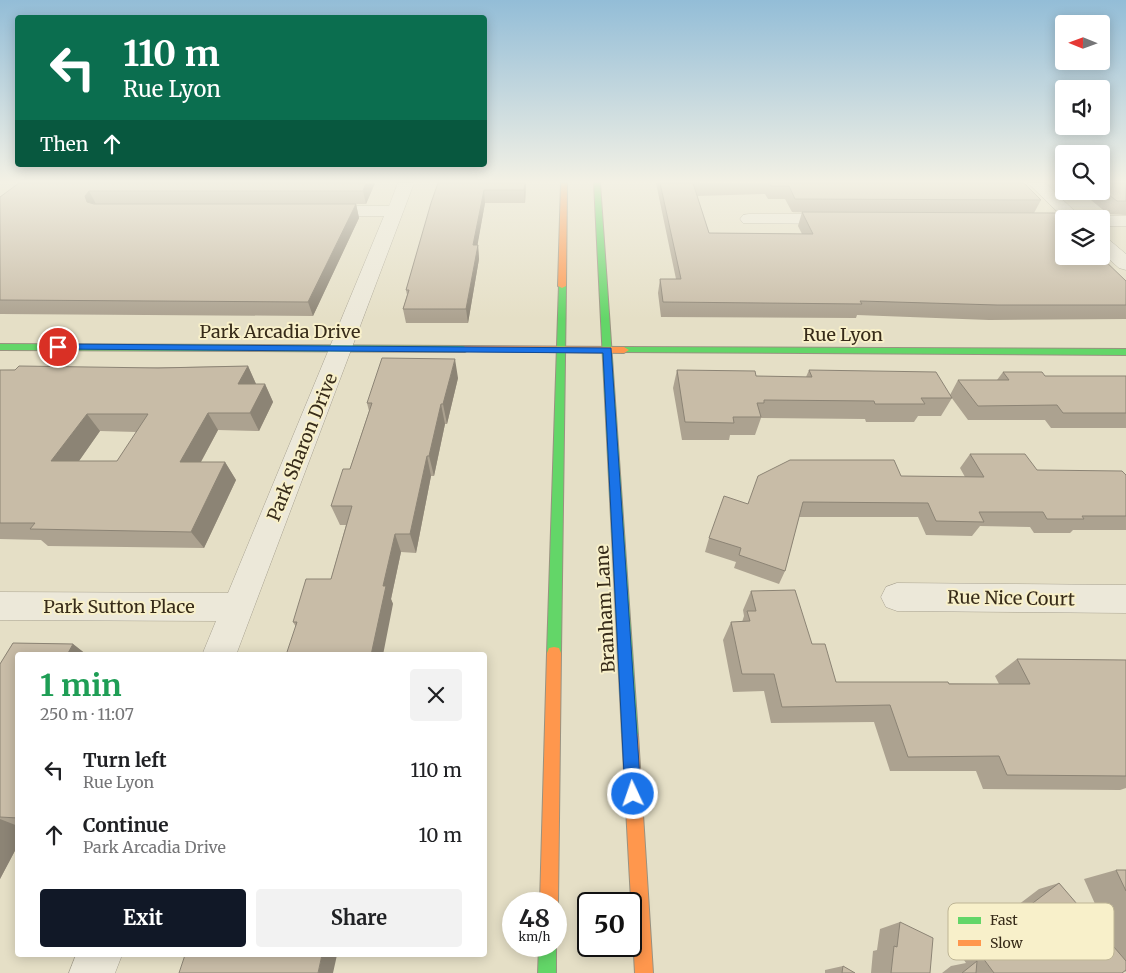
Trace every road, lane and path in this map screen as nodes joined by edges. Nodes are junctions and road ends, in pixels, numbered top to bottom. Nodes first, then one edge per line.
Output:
1 (388, 228) edge
2 (563, 228) edge
3 (600, 228) edge
4 (1110, 250) edge
5 (1126, 264) edge
6 (0, 347) edge
7 (341, 349) junction
8 (559, 350) junction
9 (607, 350) junction
10 (1126, 352) edge
11 (897, 597) dead end
12 (1126, 599) edge
13 (0, 606) edge
14 (238, 607) junction
15 (220, 652) edge
16 (549, 892) edge
17 (98, 957) edge
18 (548, 957) edge
19 (92, 973) edge
20 (547, 973) edge
21 (644, 973) edge

1 - 7 street, Park Sharon Drive
2 - 8 main road
3 - 9 main road, Branham Lane
4 - 5 street
6 - 7 main road, Park Arcadia Drive
7 - 8 main road, Park Arcadia Drive
7 - 14 street, Park Sharon Drive
8 - 9 main road, Rue Lyon
8 - 16 main road
9 - 10 main road, Rue Lyon
9 - 21 main road, Branham Lane
11 - 12 street, Rue Nice Court
13 - 14 street, Park Sutton Place
14 - 15 street, Park Sharon Drive
17 - 19 street
18 - 20 main road

